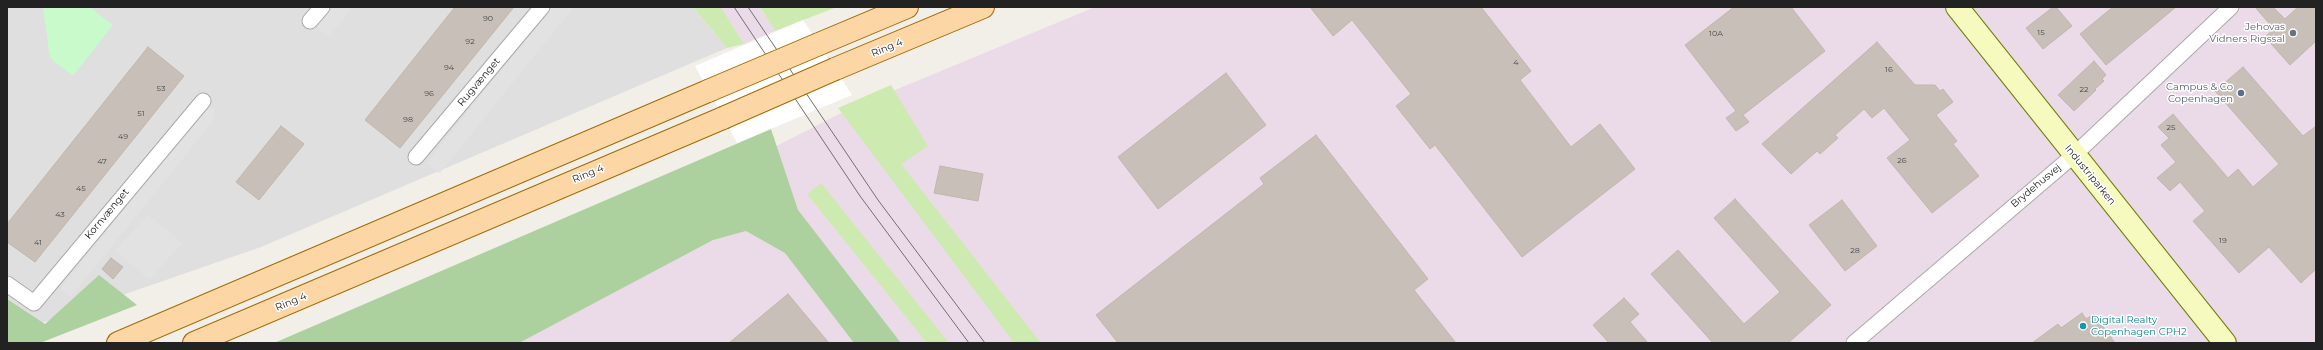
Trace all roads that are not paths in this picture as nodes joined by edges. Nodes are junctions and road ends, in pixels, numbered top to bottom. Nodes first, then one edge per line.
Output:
1 (322, 7) edge
2 (542, 7) edge
3 (907, 7) edge
4 (983, 7) edge
5 (1957, 7) edge
6 (2231, 7) edge
7 (310, 21) dead end
8 (203, 102) dead end
9 (2074, 155) junction
10 (416, 157) dead end
11 (7, 284) edge
12 (118, 343) edge
13 (194, 343) edge
14 (1854, 343) edge
15 (2225, 343) edge

1 - 7 street
2 - 10 street, Rugvænget
3 - 12 main road, bridge
4 - 13 main road, Ring 4, bridge
5 - 9 street, Industriparken
6 - 9 street, Brydehusvej
8 - 11 street, Kornvænget
9 - 14 street, Brydehusvej
9 - 15 street, Industriparken

